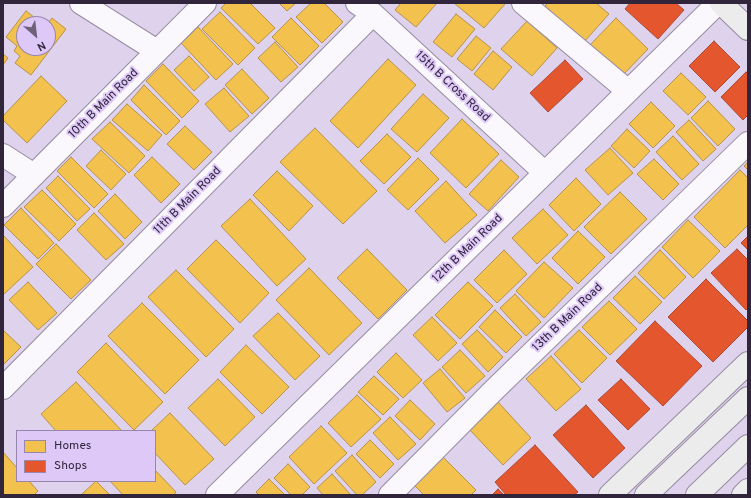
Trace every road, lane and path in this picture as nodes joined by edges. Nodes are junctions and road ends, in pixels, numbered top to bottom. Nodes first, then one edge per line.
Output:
1 (81, 3) edge
2 (205, 3) edge
3 (523, 3) edge
4 (720, 3) edge
5 (365, 8) edge
6 (748, 29) edge
7 (157, 51) junction
8 (628, 91) junction
9 (748, 143) edge
10 (3, 155) edge
11 (545, 173) junction
12 (34, 175) junction
13 (3, 206) edge
14 (748, 363) edge
15 (3, 388) edge
16 (748, 398) edge
17 (748, 446) edge
18 (748, 490) edge
19 (217, 495) edge
20 (390, 495) edge
21 (610, 495) edge
22 (646, 495) edge
23 (697, 495) edge
24 (743, 495) edge

1 - 7 street
2 - 7 street, 10th B Main Road
3 - 8 street
4 - 6 main road
4 - 8 street, 12th B Main Road
5 - 11 street, 15th B Cross Road
5 - 15 street, 11th B Main Road
7 - 12 street, 10th B Main Road
8 - 11 street, 12th B Main Road
9 - 20 street, 13th B Main Road
10 - 12 street
11 - 19 street, 12th B Main Road
12 - 13 street, 10th B Main Road
14 - 21 main road
16 - 22 main road
17 - 23 main road
18 - 24 main road

